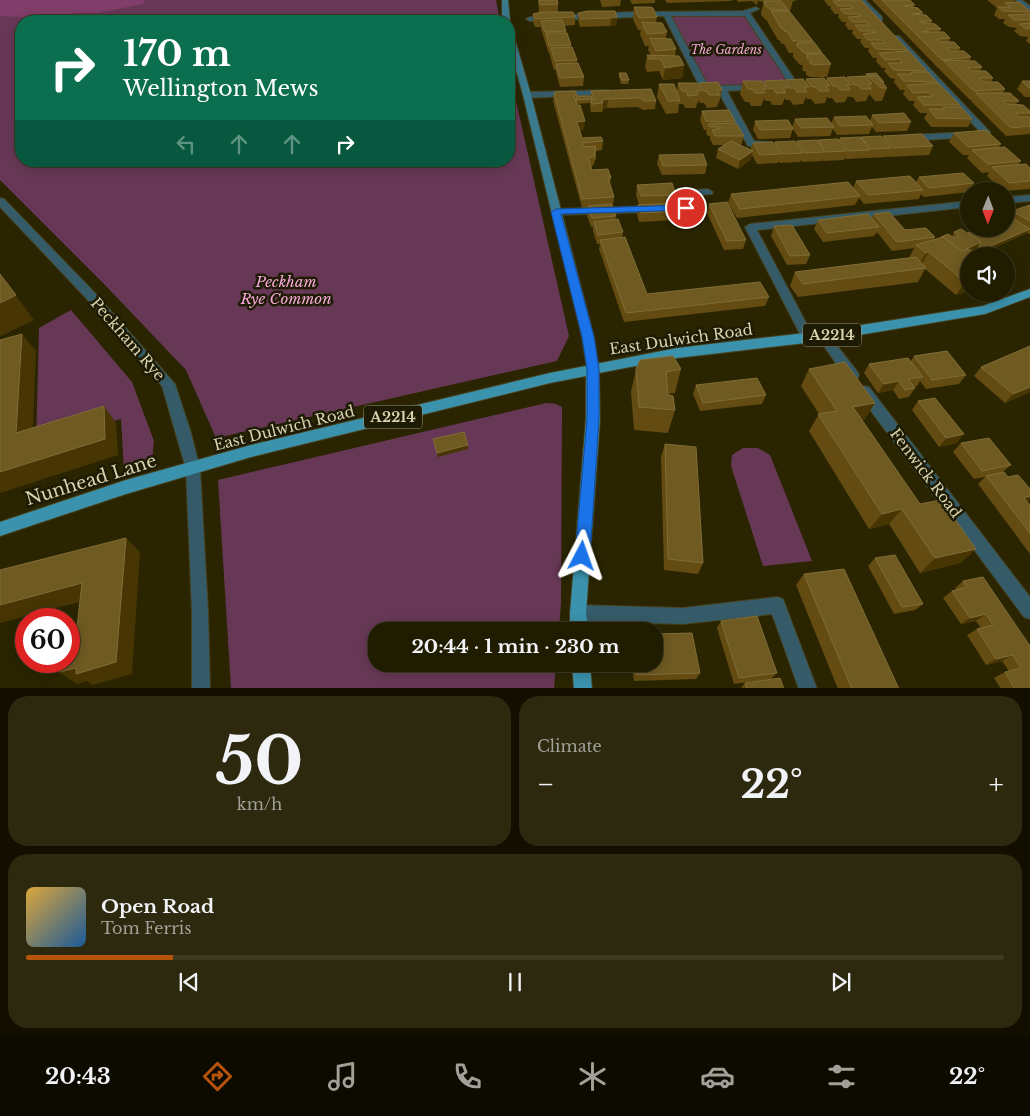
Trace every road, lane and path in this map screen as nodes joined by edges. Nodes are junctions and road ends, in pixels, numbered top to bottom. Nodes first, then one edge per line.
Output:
1 (504, 0) edge
2 (861, 0) edge
3 (1018, 0) edge
4 (756, 9) dead end
5 (1030, 9) edge
6 (666, 13) junction
7 (744, 13) junction
8 (505, 15) edge
9 (530, 19) dead end
10 (515, 54) edge
11 (805, 86) edge
12 (767, 87) edge
13 (721, 88) junction
14 (695, 89) edge
15 (705, 89) junction
16 (616, 92) edge
17 (527, 95) junction
18 (898, 138) edge
19 (780, 143) edge
20 (708, 192) dead end
21 (1030, 198) edge
22 (1015, 199) edge
23 (0, 201) edge
24 (960, 205) edge
25 (556, 212) junction
26 (1030, 293) edge
27 (816, 337) junction
28 (593, 369) junction
29 (193, 469) junction
30 (0, 529) edge
31 (1030, 611) edge
32 (578, 613) junction
33 (578, 622) edge
34 (582, 672) edge
35 (201, 688) edge
36 (583, 688) edge
37 (808, 688) edge

1 - 8 main road
2 - 18 street
3 - 5 street
4 - 7 street
6 - 7 street
6 - 9 street
6 - 15 street
7 - 11 street
10 - 17 main road
12 - 13 street
13 - 15 street
13 - 19 street
14 - 15 street
16 - 17 street
17 - 25 main road
20 - 25 street
21 - 22 street
23 - 29 street, Peckham Rye
24 - 27 street, Fenwick Road
25 - 28 main road
26 - 27 main road, East Dulwich Road / A2214
27 - 28 main road, East Dulwich Road / A2214
27 - 31 street, Fenwick Road
28 - 29 main road, East Dulwich Road / A2214
28 - 32 main road
29 - 30 main road, Nunhead Lane / A2214
29 - 35 street, Peckham Rye
32 - 33 main road
32 - 37 street
34 - 36 main road

